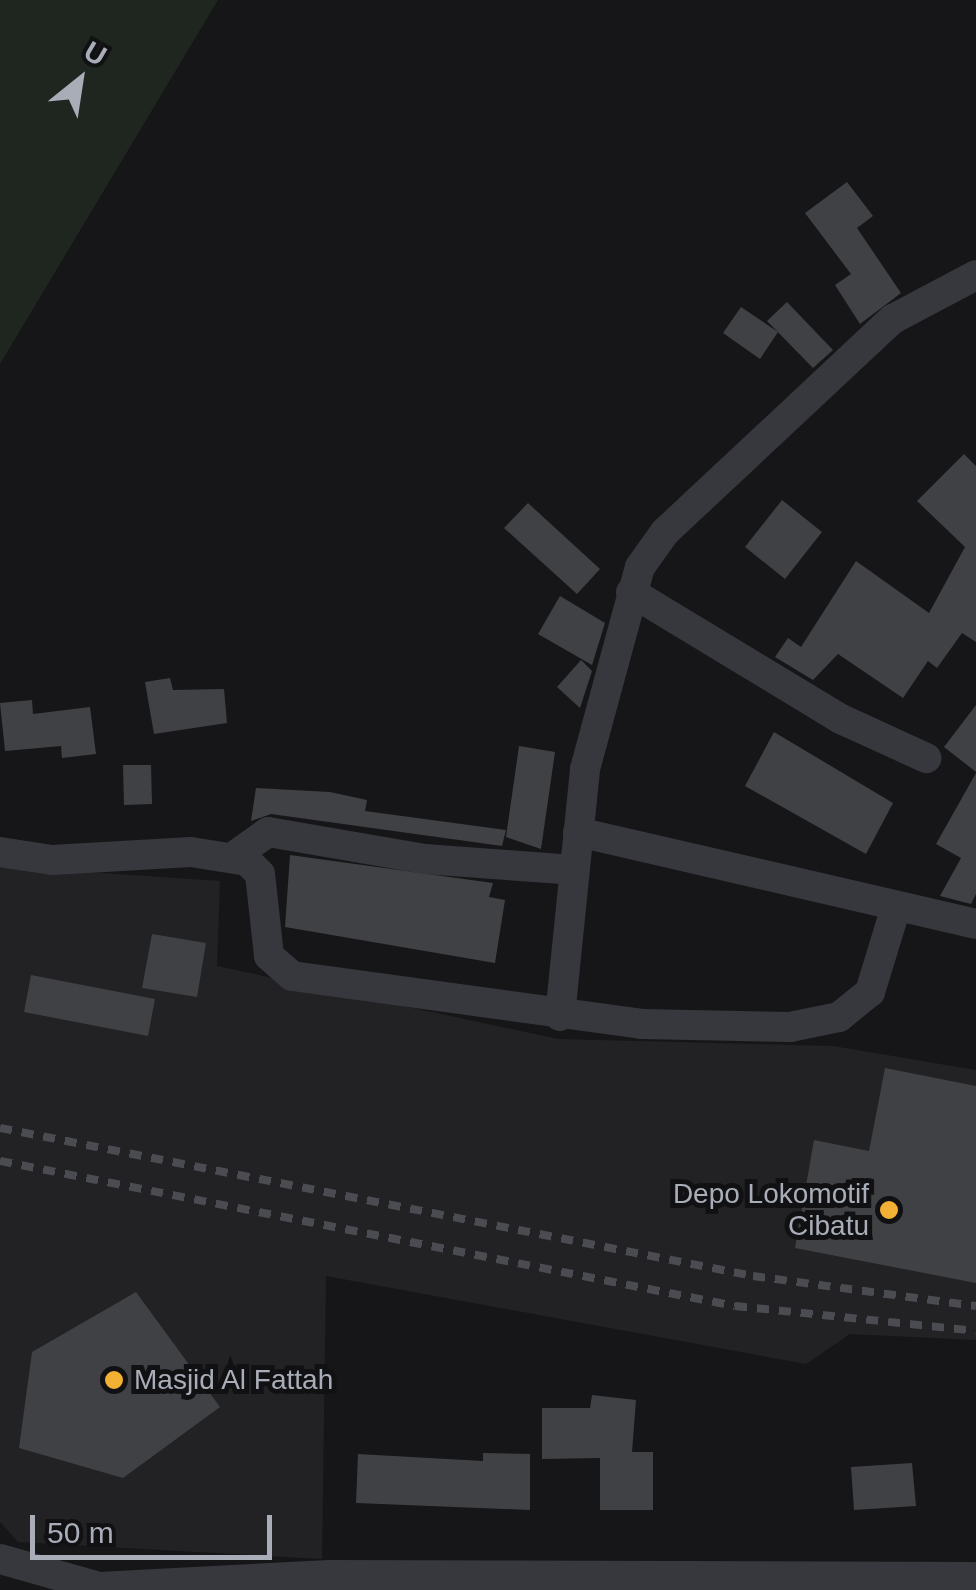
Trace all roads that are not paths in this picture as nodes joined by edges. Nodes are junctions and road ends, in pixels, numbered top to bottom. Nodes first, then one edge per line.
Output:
1 (976, 275) edge
2 (631, 592) junction
3 (926, 758) dead end
4 (578, 832) junction
5 (0, 852) edge
6 (233, 857) junction
7 (574, 870) junction
8 (896, 907) junction
9 (976, 924) edge
10 (560, 1016) junction
11 (0, 1559) edge
12 (976, 1577) edge
13 (339, 1582) edge

1 - 2 street
2 - 3 street
2 - 4 street
4 - 7 street
4 - 8 street
5 - 6 street
6 - 7 street
6 - 10 street
7 - 10 street
8 - 9 street
8 - 10 street
11 - 13 street
12 - 13 street

